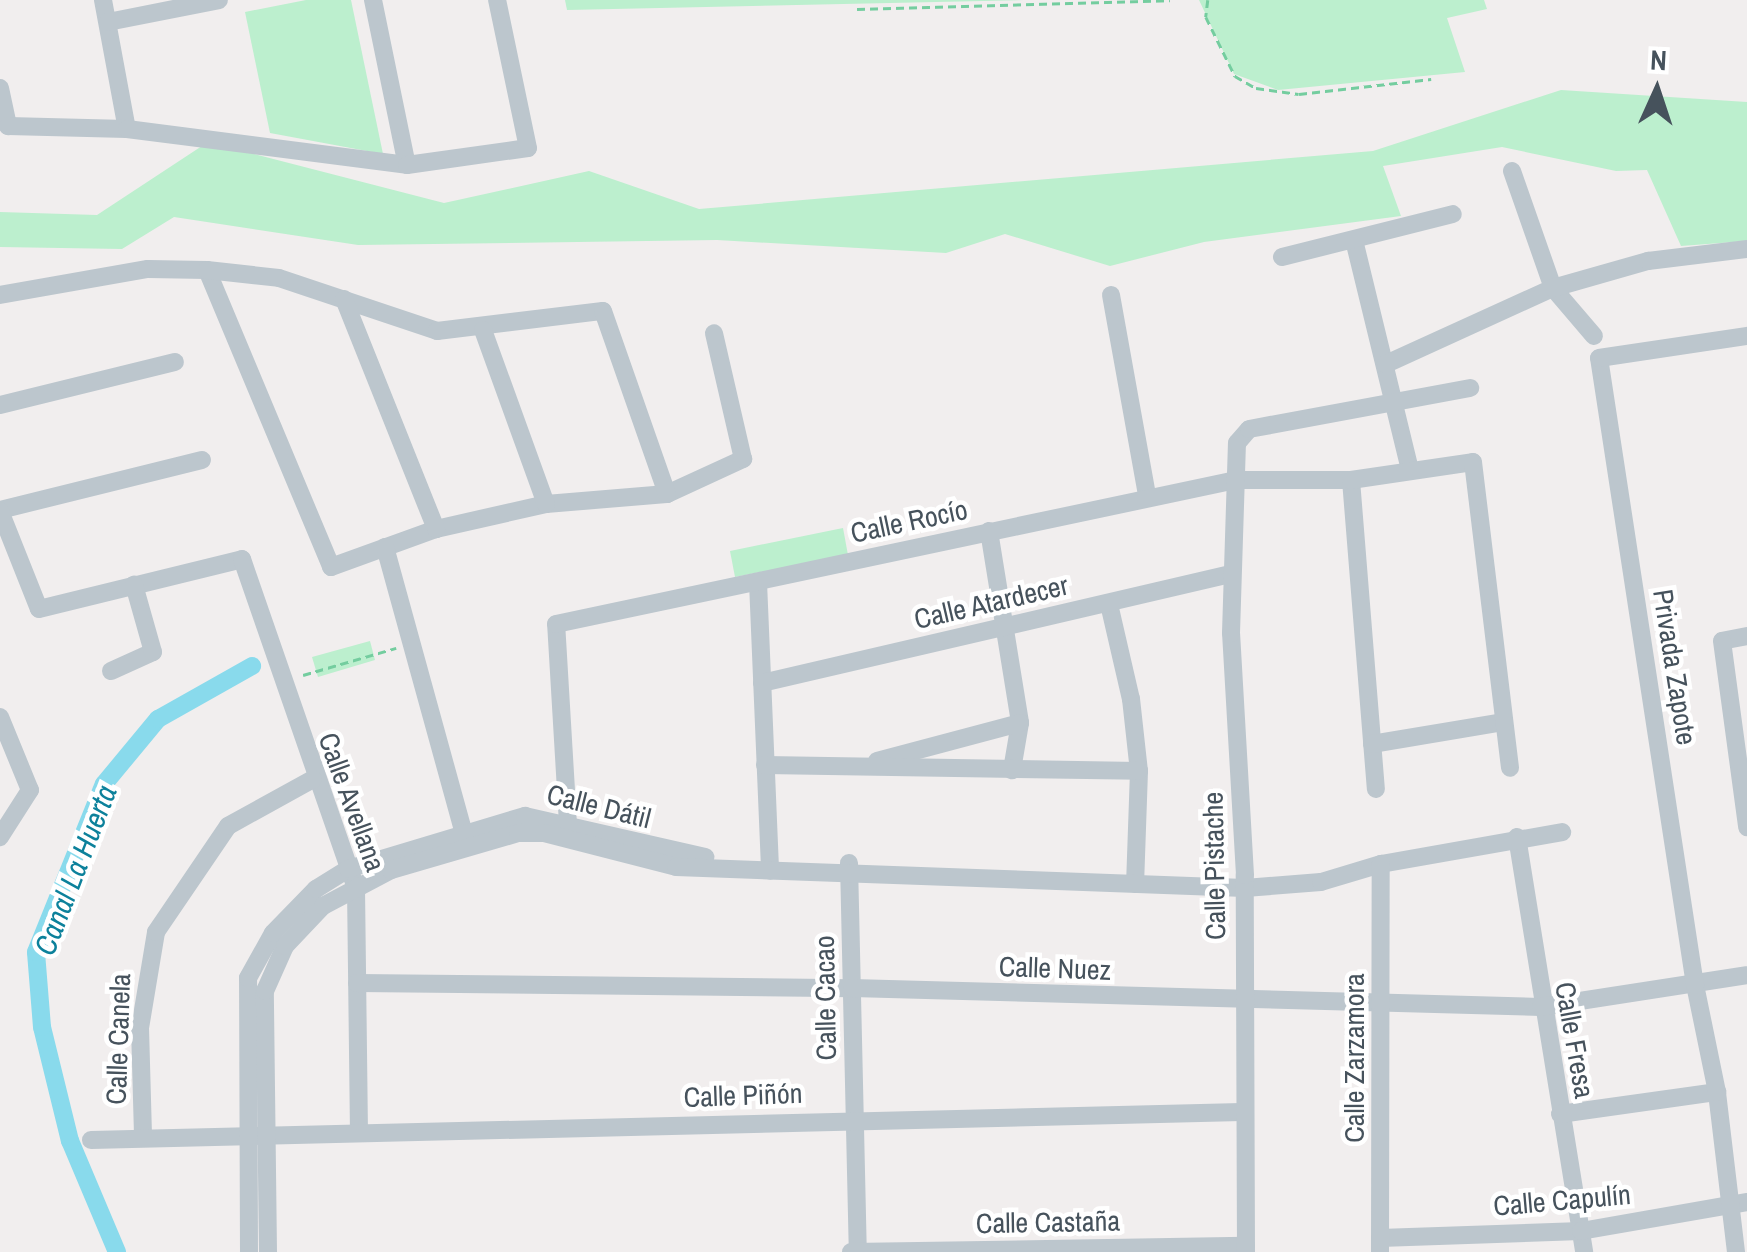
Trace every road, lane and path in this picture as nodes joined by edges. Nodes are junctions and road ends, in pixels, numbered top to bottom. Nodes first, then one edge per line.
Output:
1 (103, 0) edge
2 (219, 0) edge
3 (373, 0) edge
4 (497, 0) edge
5 (1170, 0) edge
6 (1208, 0) edge
7 (858, 9) dead end
8 (108, 22) junction
9 (1431, 79) dead end
10 (0, 88) edge
11 (126, 128) junction
12 (406, 165) junction
13 (1512, 171) dead end
14 (1453, 214) dead end
15 (1354, 240) junction
16 (1747, 248) edge
17 (1282, 257) dead end
18 (208, 270) junction
19 (1553, 288) junction
20 (0, 295) edge
21 (1111, 295) dead end
22 (344, 299) junction
23 (482, 330) junction
24 (714, 333) dead end
25 (1594, 336) dead end
26 (1747, 336) edge
27 (175, 362) dead end
28 (1386, 364) junction
29 (1470, 388) dead end
30 (0, 405) edge
31 (1397, 406) junction
32 (202, 460) dead end
33 (1410, 470) junction
34 (1236, 480) junction
35 (1352, 480) junction
36 (668, 494) junction
37 (1147, 496) junction
38 (546, 504) junction
39 (0, 511) edge
40 (436, 530) junction
41 (989, 531) junction
42 (385, 547) junction
43 (1232, 574) junction
44 (758, 582) junction
45 (134, 585) junction
46 (1109, 604) junction
47 (1009, 626) junction
48 (1747, 636) edge
49 (412, 643) junction
50 (110, 671) dead end
51 (282, 682) junction
52 (762, 683) junction
53 (0, 717) edge
54 (1504, 722) junction
55 (1020, 723) junction
56 (1372, 744) junction
57 (1741, 746) edge
58 (766, 765) junction
59 (852, 768) junction
60 (1510, 768) dead end
61 (1012, 770) junction
62 (1139, 771) junction
63 (313, 778) junction
64 (1376, 789) dead end
65 (568, 824) junction
66 (1747, 828) edge
67 (1562, 832) dead end
68 (0, 837) edge
69 (1518, 837) junction
70 (466, 839) junction
71 (1380, 864) junction
72 (770, 866) junction
73 (850, 868) junction
74 (348, 870) junction
75 (1135, 879) junction
76 (1245, 882) junction
77 (356, 888) junction
78 (1747, 975) edge
79 (358, 983) junction
80 (1695, 985) junction
81 (852, 988) junction
82 (1242, 1002) junction
83 (1382, 1002) junction
84 (1541, 1007) junction
85 (1718, 1092) junction
86 (1242, 1112) junction
87 (1560, 1114) junction
88 (854, 1120) junction
89 (359, 1133) junction
90 (142, 1135) junction
91 (266, 1137) junction
92 (246, 1138) junction
93 (91, 1140) dead end
94 (1740, 1203) edge
95 (1581, 1230) junction
96 (1380, 1245) edge
97 (1246, 1249) edge
98 (249, 1252) edge
99 (268, 1252) edge
100 (855, 1252) edge
101 (1584, 1252) edge
102 (1736, 1252) edge

1 - 8 street
2 - 8 street
3 - 12 street
4 - 12 street
5 - 7 path
6 - 9 path
8 - 11 street
10 - 11 street
11 - 12 street
13 - 19 street
14 - 15 street
15 - 17 street
15 - 28 street
16 - 19 street
18 - 20 street
18 - 22 street
18 - 42 street
19 - 25 street
19 - 28 street
21 - 37 street
22 - 23 street
22 - 40 street
23 - 36 street
23 - 38 street
24 - 36 street
26 - 80 street, Privada Zapote
27 - 30 street
28 - 31 street
29 - 31 street
31 - 33 street
31 - 34 street, Calle Pistache
32 - 39 street
33 - 35 street, Calle Rocío
33 - 54 street, Calle Rocío
34 - 35 street, Calle Rocío
34 - 37 street, Calle Rocío
34 - 43 street, Calle Pistache
35 - 56 street
36 - 38 street
37 - 41 street, Calle Rocío
38 - 40 street
39 - 45 street
40 - 42 street
41 - 44 street, Calle Rocío
41 - 47 street
42 - 49 street
43 - 46 street, Calle Atardecer
43 - 76 street, Calle Pistache
44 - 52 street
44 - 65 street, Calle Rocío
45 - 50 street
45 - 51 street, Calle Avellana
46 - 47 street, Calle Atardecer
46 - 62 street
47 - 52 street, Calle Atardecer
47 - 55 street
48 - 57 street
49 - 51 path
49 - 70 street
51 - 63 street, Calle Avellana
52 - 58 street
53 - 68 street
54 - 56 street
54 - 60 street
55 - 59 street
55 - 61 street
56 - 64 street
57 - 66 street
58 - 59 street
58 - 72 street
59 - 61 street
61 - 62 street
62 - 75 street
63 - 74 street, Calle Avellana
63 - 90 street, Calle Canela
65 - 70 street, Calle Dátil
65 - 72 street, Calle Dátil
67 - 69 street, Calle Dátil
69 - 71 street, Calle Dátil
69 - 84 street, Calle Fresa
70 - 72 street, Calle Dátil
70 - 74 street, Calle Dátil
70 - 77 street, Calle Dátil
71 - 76 street, Calle Dátil
71 - 83 street, Calle Zarzamora
72 - 73 street, Calle Dátil
73 - 75 street, Calle Dátil
73 - 81 street, Calle Cacao
74 - 77 street, Calle Avellana
74 - 92 street, Calle Dátil
75 - 76 street, Calle Dátil
76 - 82 street, Calle Pistache
77 - 79 street, Calle Avellana
77 - 91 street, Calle Dátil
78 - 80 street, Calle Nuez
79 - 81 street, Calle Nuez
79 - 89 street, Calle Avellana
80 - 84 street, Calle Nuez
80 - 85 street, Privada Zapote
81 - 82 street, Calle Nuez
81 - 88 street, Calle Cacao
82 - 83 street, Calle Nuez
82 - 86 street, Calle Pistache
83 - 84 street, Calle Nuez
83 - 96 street, Calle Zarzamora
84 - 87 street, Calle Fresa
85 - 87 street
85 - 94 street, Privada Zapote
86 - 88 street, Calle Piñón
86 - 97 street, Calle Pistache
87 - 95 street, Calle Fresa
88 - 89 street, Calle Piñón
88 - 100 street, Calle Cacao
89 - 91 street, Calle Piñón
90 - 92 street, Calle Canela
90 - 93 street, Calle Canela
91 - 92 street, Calle Piñón
91 - 99 street, Calle Dátil
92 - 98 street, Calle Dátil
94 - 95 street, Calle Capulín
94 - 102 street, Privada Zapote
95 - 96 street, Calle Capulín
95 - 101 street, Calle Fresa
97 - 100 street, Calle Castaña

